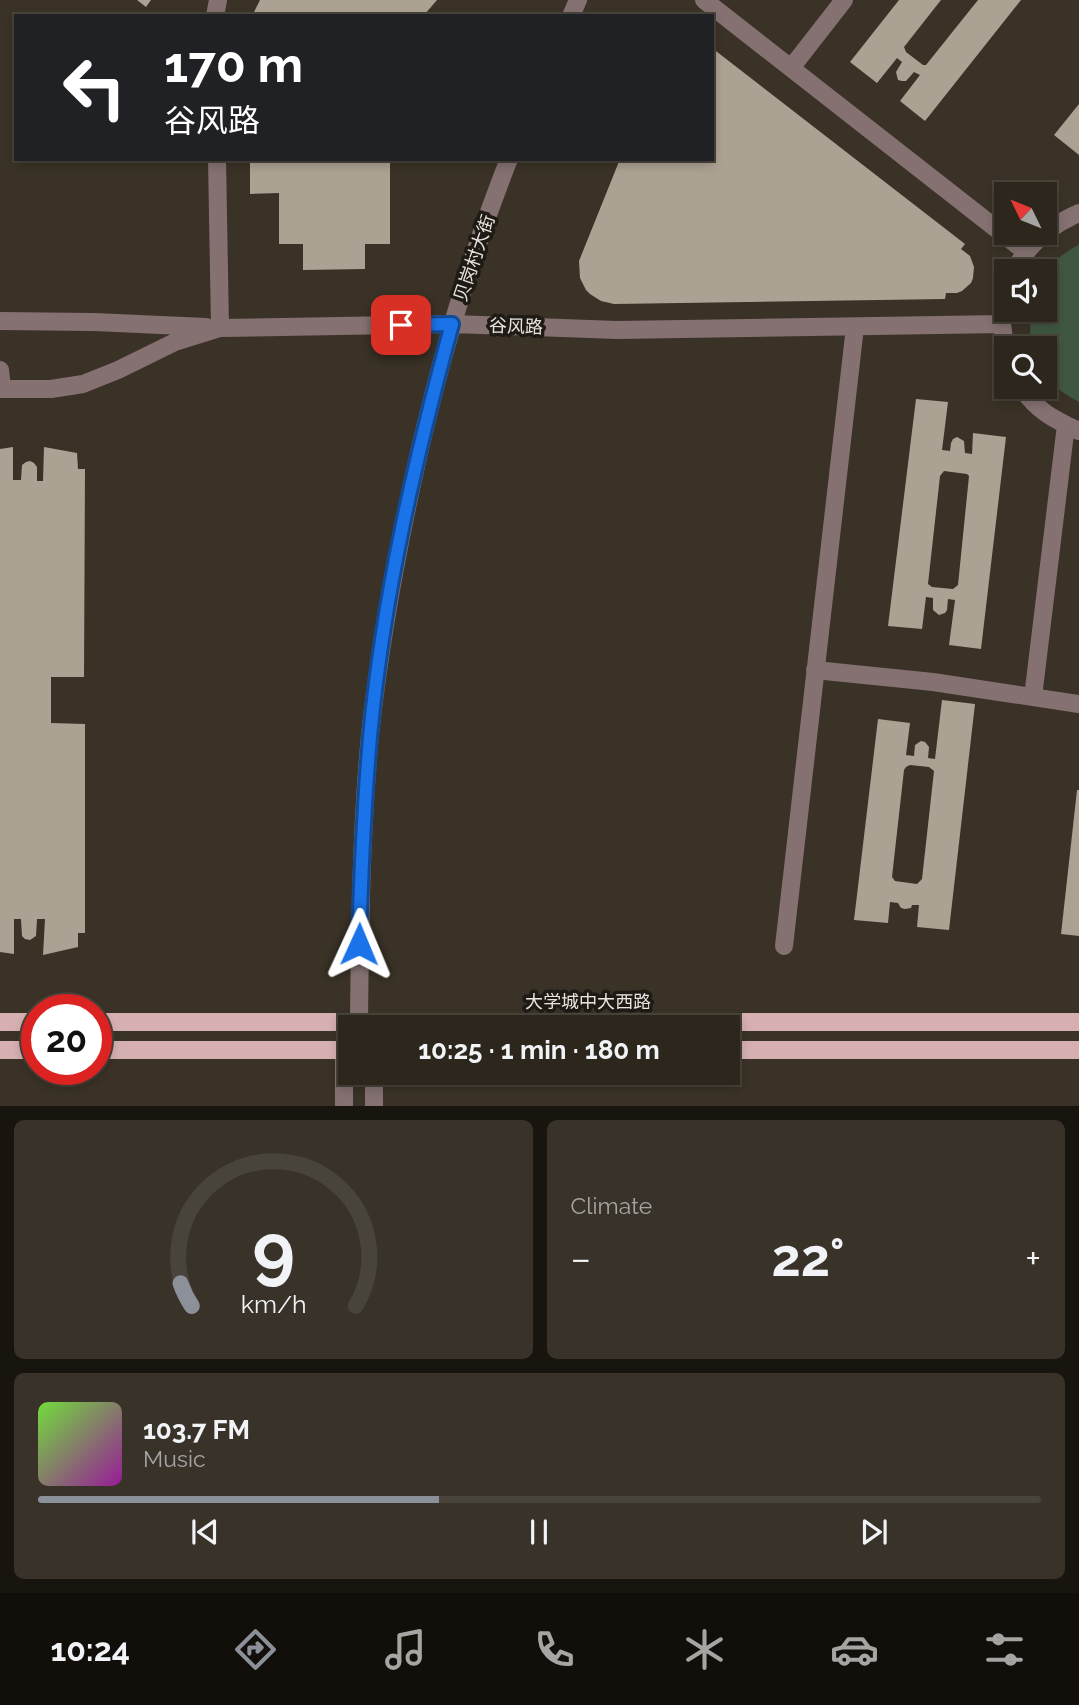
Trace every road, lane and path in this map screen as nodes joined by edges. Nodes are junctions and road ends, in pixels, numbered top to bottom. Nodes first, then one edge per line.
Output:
1 (704, 0) edge
2 (844, 0) edge
3 (791, 68) junction
4 (217, 161) edge
5 (508, 161) edge
6 (1079, 213) edge
7 (1026, 252) junction
8 (1022, 259) edge
9 (0, 321) edge
10 (452, 324) junction
11 (1002, 324) joint
12 (855, 327) junction
13 (220, 328) junction
14 (1004, 336) edge
15 (0, 370) edge
16 (1, 389) edge
17 (1031, 399) edge
18 (1072, 428) edge
19 (816, 670) junction
20 (1034, 697) junction
21 (1079, 704) edge
22 (784, 946) dead end
23 (359, 1015) edge
24 (0, 1022) edge
25 (21, 1022) edge
26 (112, 1022) edge
27 (1079, 1022) edge
28 (740, 1023) edge
29 (338, 1025) edge
30 (338, 1046) edge
31 (0, 1050) edge
32 (21, 1050) edge
33 (112, 1050) edge
34 (740, 1050) edge
35 (1079, 1050) edge
36 (345, 1085) edge
37 (374, 1085) edge
38 (344, 1106) edge
39 (374, 1106) edge

1 - 3 street
2 - 3 street
3 - 7 street
4 - 13 street
5 - 10 street, 贝岗村大街
6 - 7 street
7 - 8 street
9 - 13 street
10 - 12 street, 谷风路
10 - 13 street, 谷风路
10 - 23 street, 贝岗村大街
11 - 12 street, 谷风路
11 - 14 street
12 - 19 street
13 - 16 street, 谷风路
15 - 16 street
17 - 18 street
18 - 20 street
19 - 20 street
19 - 22 street
20 - 21 street
24 - 25 main road
26 - 29 main road, 大学城中大西路
27 - 28 main road, 大学城中大西路
30 - 33 main road
31 - 32 main road
34 - 35 main road
36 - 38 street
37 - 39 street

